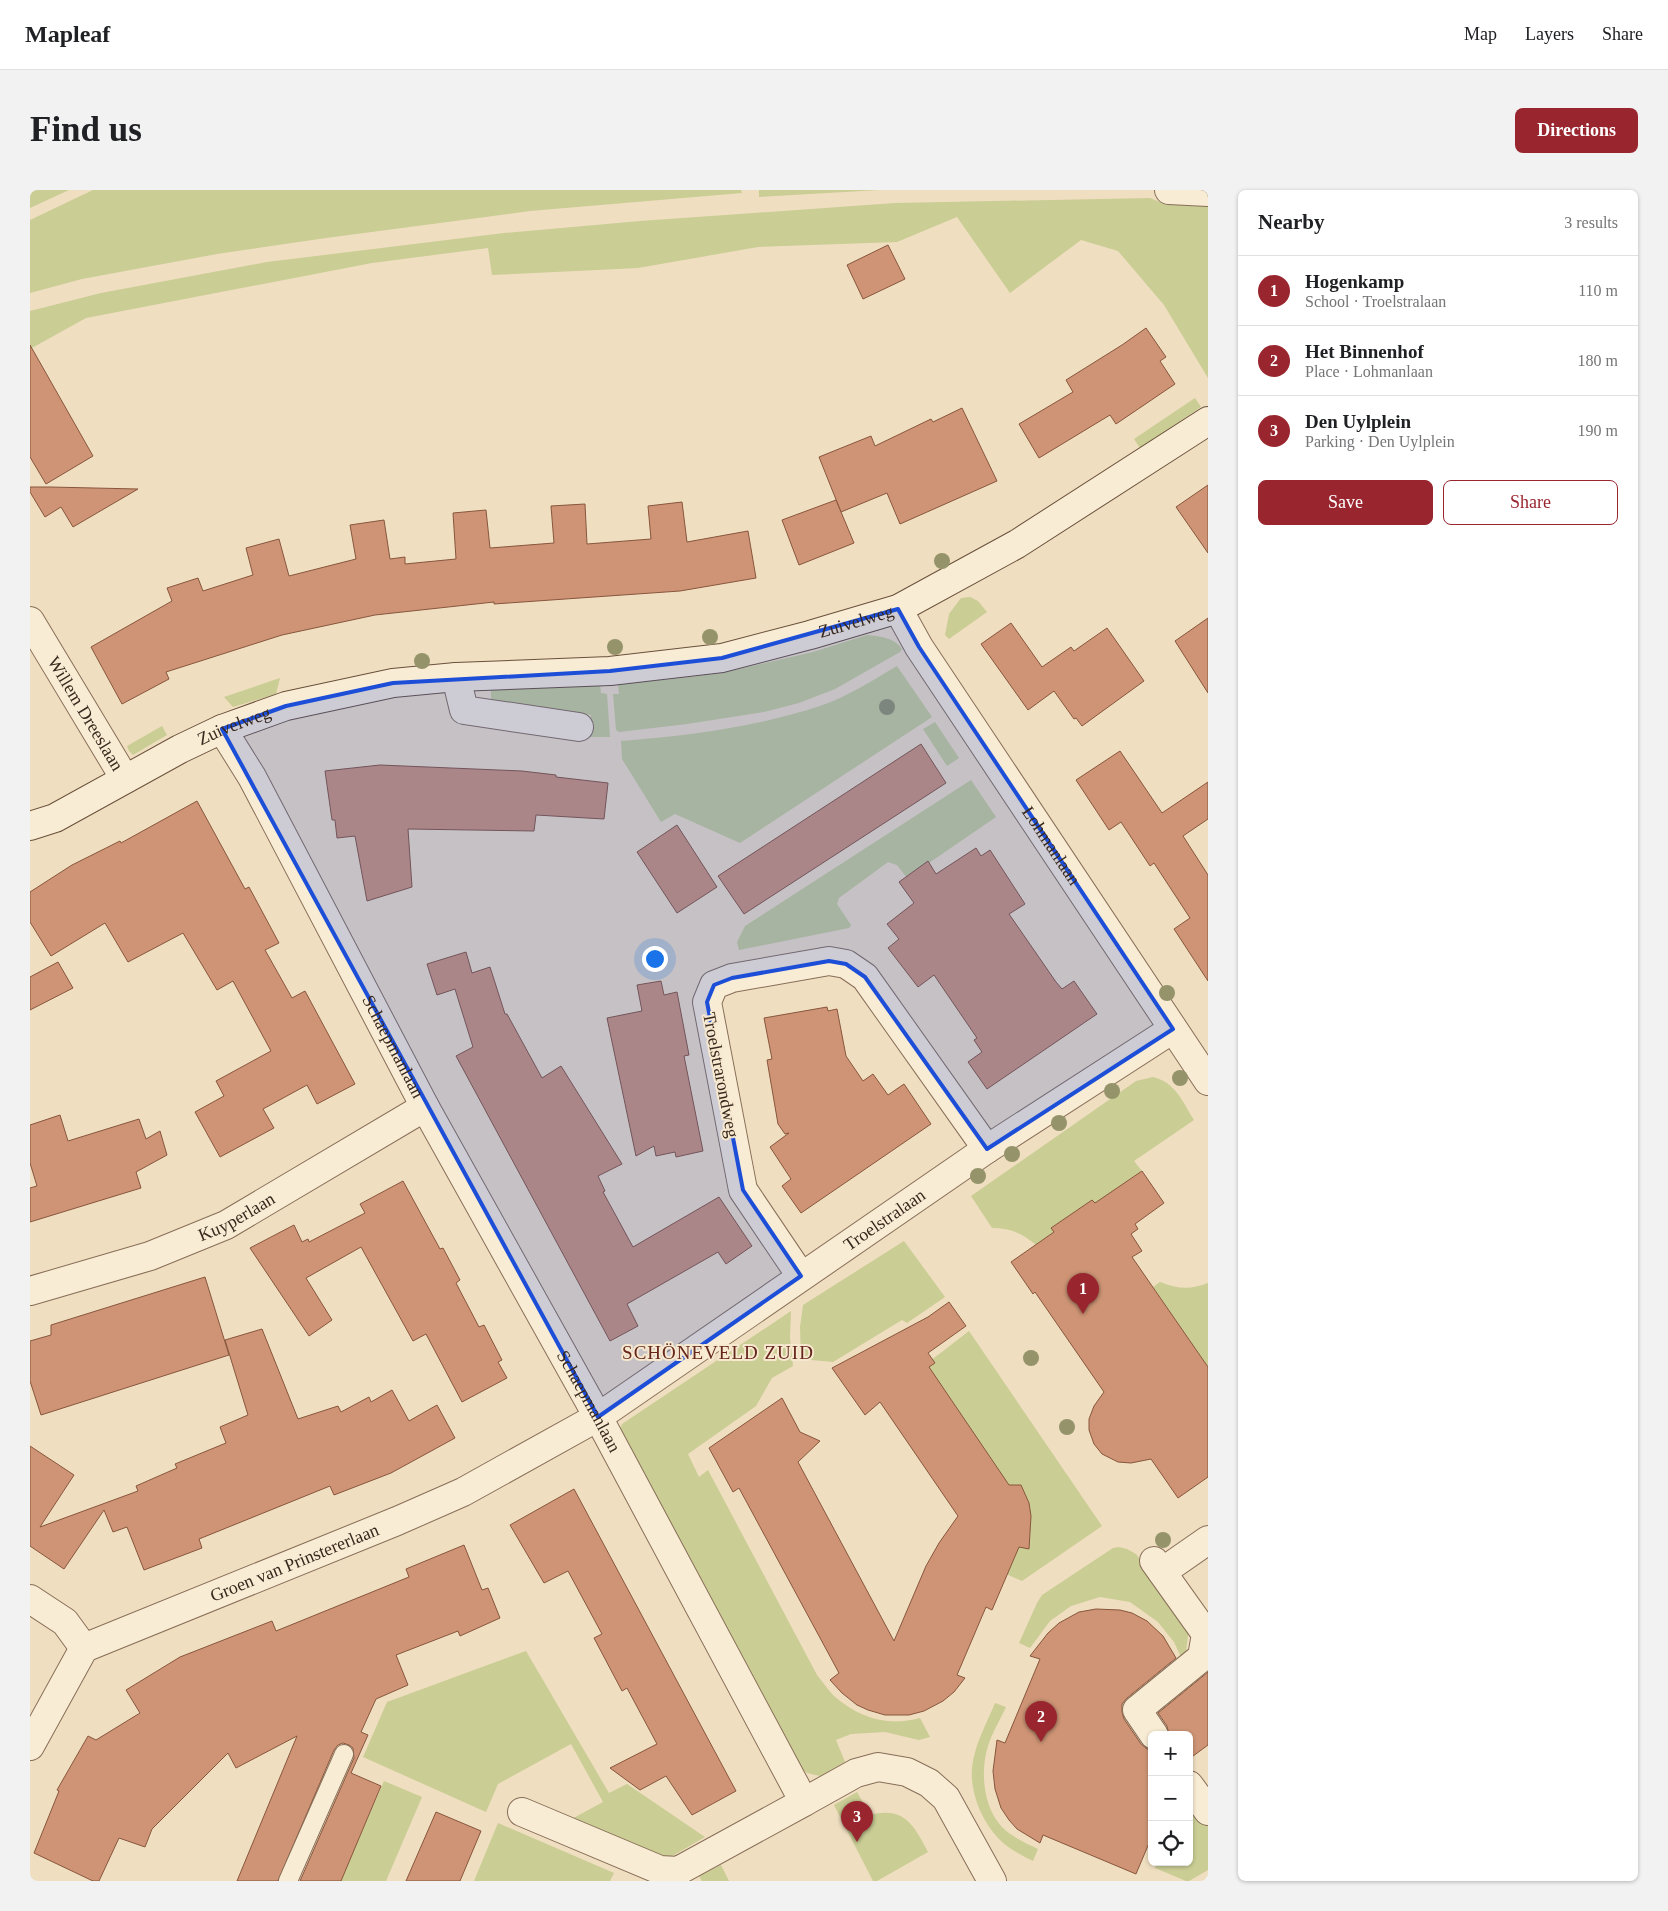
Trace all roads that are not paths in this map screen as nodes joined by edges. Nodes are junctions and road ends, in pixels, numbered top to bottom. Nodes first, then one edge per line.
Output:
1 (1169, 190) edge
2 (1208, 192) edge
3 (1208, 421) edge
4 (898, 609) junction
5 (30, 621) edge
6 (456, 677) junction
7 (579, 727) dead end
8 (222, 729) junction
9 (125, 779) junction
10 (30, 826) edge
11 (1173, 1029) junction
12 (1208, 1081) edge
13 (425, 1107) junction
14 (987, 1149) junction
15 (801, 1276) junction
16 (30, 1291) edge
17 (598, 1417) junction
18 (1208, 1540) edge
19 (30, 1599) edge
20 (84, 1648) junction
21 (1151, 1731) edge
22 (30, 1746) edge
23 (344, 1754) dead end
24 (1193, 1790) edge
25 (804, 1802) junction
26 (1208, 1811) edge
27 (522, 1812) dead end
28 (288, 1881) edge
29 (992, 1881) edge

1 - 2 street
3 - 4 street, Zuivelweg
4 - 6 street, Zuivelweg
4 - 11 street, Lohmanlaan
5 - 9 street, Willem Dreeslaan
6 - 7 street
6 - 8 street, Zuivelweg
8 - 9 street, Zuivelweg
8 - 13 street, Schaepmanlaan
9 - 10 street, Zuivelweg
11 - 12 street, Lohmanlaan
11 - 14 street, Troelstralaan
13 - 16 street, Kuyperlaan
13 - 17 street, Schaepmanlaan
14 - 15 street, Troelstralaan
14 - 15 street, Troelstrarondweg
15 - 17 street, Troelstralaan
17 - 20 street, Groen van Prinstererlaan
17 - 25 street, Schaepmanlaan
18 - 21 street
19 - 20 street
20 - 22 street
23 - 28 lane
24 - 26 street
25 - 27 street
25 - 29 street

